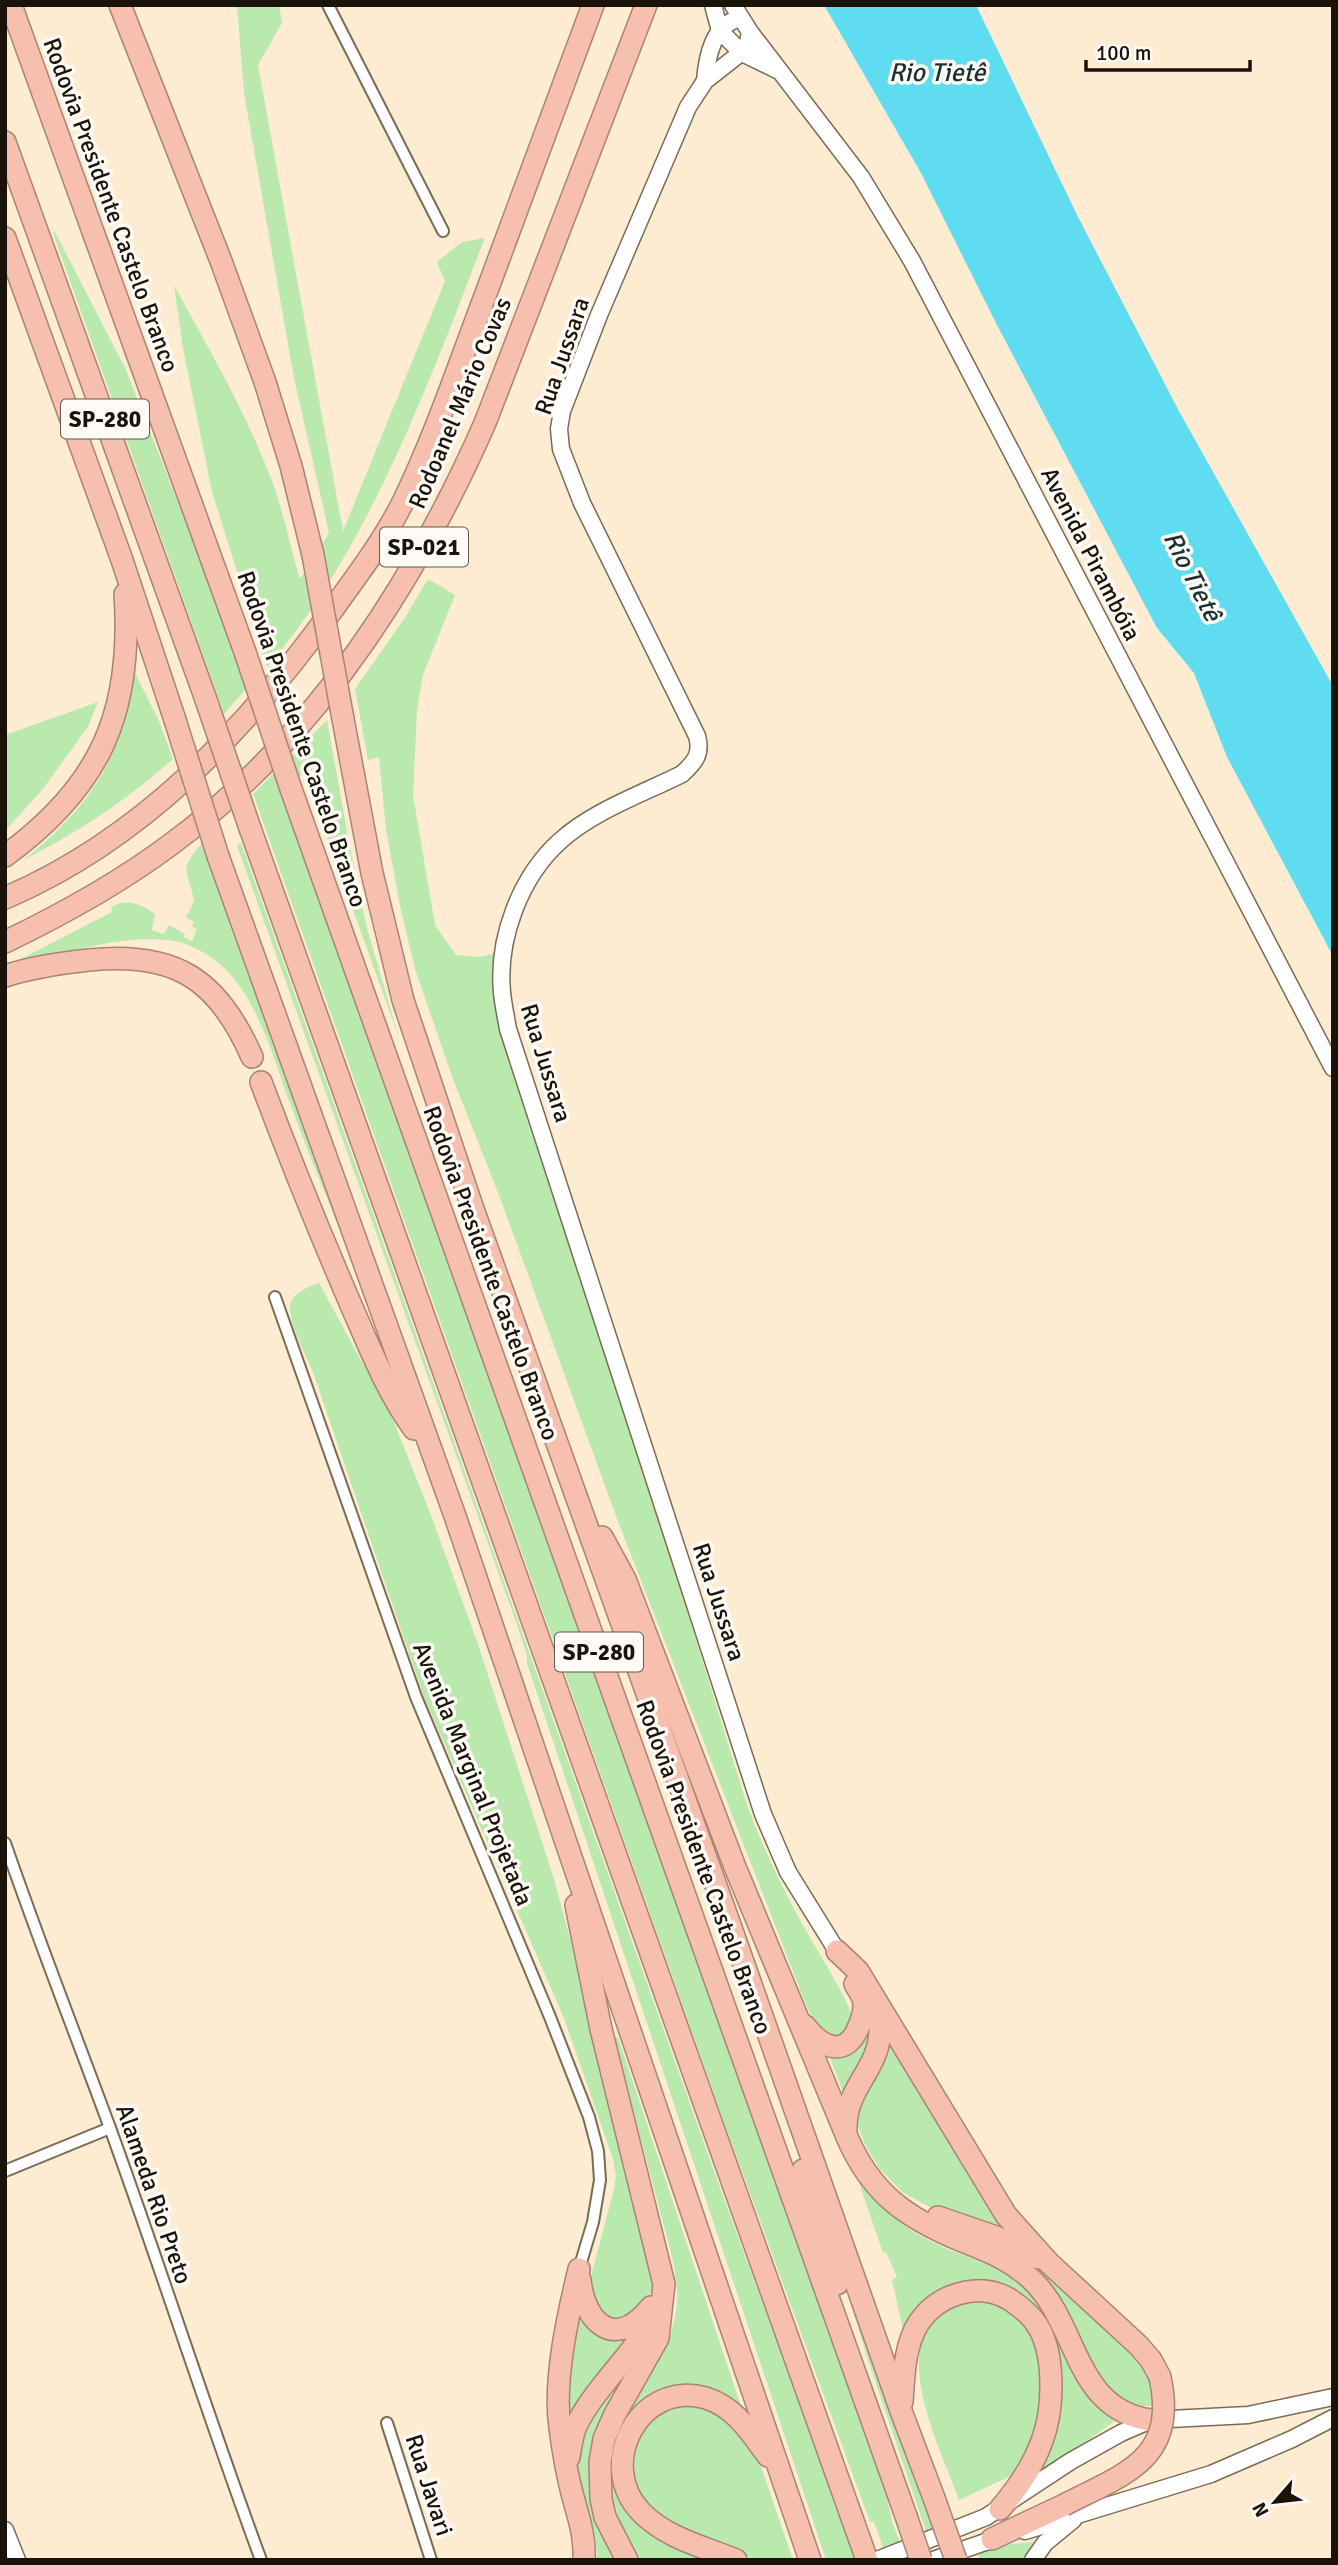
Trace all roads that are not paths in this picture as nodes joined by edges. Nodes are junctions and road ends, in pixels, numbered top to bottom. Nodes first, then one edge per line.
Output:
1 (11, 5) edge
2 (120, 5) edge
3 (328, 5) edge
4 (593, 5) edge
5 (646, 5) edge
6 (713, 5) edge
7 (737, 11) edge
8 (720, 31) junction
9 (750, 32) junction
10 (742, 54) junction
11 (786, 76) junction
12 (705, 80) junction
13 (5, 142) edge
14 (443, 231) dead end
15 (5, 238) edge
16 (5, 272) edge
17 (51, 360) junction
18 (122, 560) junction
19 (5, 856) edge
20 (5, 898) edge
21 (5, 942) edge
22 (5, 976) edge
23 (252, 1057) dead end
24 (1333, 1068) edge
25 (261, 1082) dead end
26 (275, 1297) dead end
27 (431, 1451) junction
28 (576, 1495) junction
29 (557, 1811) junction
30 (5, 1843) edge
31 (729, 1922) junction
32 (837, 1951) junction
33 (875, 1998) junction
34 (799, 2018) junction
35 (110, 2128) junction
36 (847, 2137) junction
37 (5, 2171) edge
38 (864, 2173) junction
39 (1049, 2263) junction
40 (579, 2269) junction
41 (664, 2293) junction
42 (858, 2377) junction
43 (1333, 2387) edge
44 (1333, 2397) edge
45 (1296, 2405) junction
46 (901, 2411) junction
47 (1333, 2418) edge
48 (1151, 2420) junction
49 (387, 2423) dead end
50 (1333, 2427) edge
51 (1311, 2430) junction
52 (567, 2469) junction
53 (780, 2472) junction
54 (1000, 2509) junction
55 (1072, 2509) junction
56 (5, 2530) edge
57 (992, 2539) joint
58 (5, 2558) edge
59 (15, 2560) edge
60 (261, 2560) edge
61 (431, 2560) edge
62 (584, 2560) edge
63 (627, 2560) edge
64 (736, 2560) edge
65 (810, 2560) edge
66 (867, 2560) edge
67 (877, 2560) edge
68 (920, 2560) edge
69 (933, 2560) edge
70 (956, 2560) edge
71 (1033, 2560) edge

1 - 42 highway, Rodovia Presidente Castelo Branco / SP-280, bridge
2 - 28 highway, bridge
3 - 14 street
4 - 20 highway, Rodoanel Mário Covas / SP-021
5 - 21 highway, Rodoanel Mário Covas / SP-021
6 - 8 main road
7 - 8 main road
7 - 9 main road
8 - 10 main road, Avenida Pirambóia
8 - 12 main road, Rua Jussara
9 - 10 main road
9 - 11 main road, Avenida Pirambóia
10 - 11 main road, Avenida Pirambóia
10 - 12 main road, Rua Jussara
11 - 24 main road, Avenida Pirambóia
12 - 32 main road, Rua Jussara
13 - 66 highway, SP-280, bridge
15 - 17 highway
16 - 17 highway
17 - 18 highway
18 - 19 highway
18 - 27 highway, bridge
22 - 23 highway
25 - 27 highway
26 - 40 street, Avenida Marginal Projetada
27 - 29 highway
28 - 31 highway
28 - 34 highway
29 - 41 highway
29 - 53 highway
30 - 35 street, Alameda Rio Preto
31 - 42 highway
31 - 46 highway
32 - 33 highway
32 - 34 highway
33 - 36 highway
33 - 39 highway
34 - 36 highway
35 - 37 street
35 - 60 street, Alameda Rio Preto
36 - 38 highway
38 - 39 highway
38 - 48 highway
39 - 55 highway, bridge
40 - 41 highway
40 - 52 highway
41 - 52 highway
41 - 63 highway
42 - 68 highway, Rodovia Presidente Castelo Branco / SP-280, bridge
43 - 45 main road
44 - 45 main road
45 - 48 main road
46 - 54 highway
46 - 70 highway, bridge
47 - 51 main road
48 - 54 main road
49 - 61 street, Rua Javari
50 - 51 main road
51 - 55 main road
52 - 62 highway
53 - 64 highway
53 - 65 highway
54 - 67 main road
55 - 57 highway
55 - 71 main road
56 - 59 main road
57 - 69 main road
58 - 59 main road

